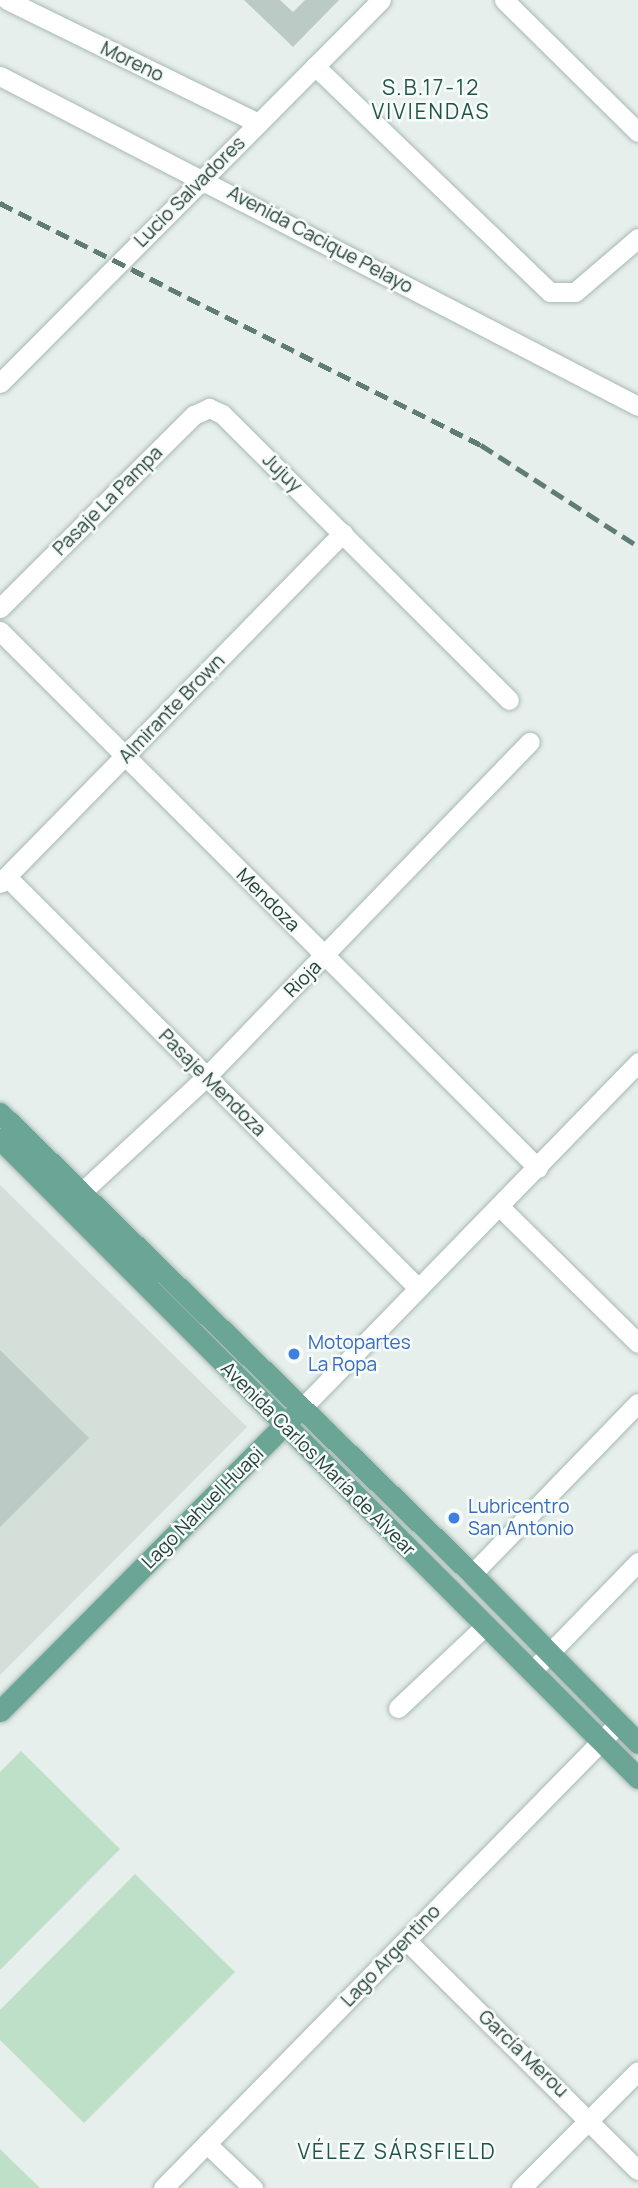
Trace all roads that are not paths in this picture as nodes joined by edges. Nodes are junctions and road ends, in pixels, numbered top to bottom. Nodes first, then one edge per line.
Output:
1 (7, 0) edge
2 (381, 0) edge
3 (504, 0) edge
4 (315, 66) junction
5 (0, 76) edge
6 (258, 123) junction
7 (638, 132) edge
8 (203, 179) junction
9 (638, 238) edge
10 (0, 383) edge
11 (638, 406) edge
12 (222, 414) joint
13 (343, 533) junction
14 (0, 608) edge
15 (0, 631) edge
16 (509, 700) dead end
17 (530, 742) dead end
18 (124, 758) junction
19 (3, 880) edge
20 (325, 957) junction
21 (638, 1062) edge
22 (206, 1077) junction
23 (0, 1113) edge
24 (0, 1139) edge
25 (538, 1168) junction
26 (74, 1199) junction
27 (499, 1206) junction
28 (418, 1287) junction
29 (638, 1343) edge
30 (638, 1403) edge
31 (301, 1409) junction
32 (285, 1426) junction
33 (638, 1562) edge
34 (472, 1574) junction
35 (485, 1626) junction
36 (549, 1653) junction
37 (532, 1671) junction
38 (398, 1708) dead end
39 (0, 1711) edge
40 (618, 1724) junction
41 (601, 1742) junction
42 (638, 1743) edge
43 (638, 1778) edge
44 (407, 1941) junction
45 (638, 2071) edge
46 (590, 2119) junction
47 (207, 2144) junction
48 (638, 2170) edge
49 (163, 2188) edge
50 (253, 2188) edge
51 (521, 2188) edge

1 - 6 street, Moreno
2 - 4 street, Lucio Salvadores
3 - 7 street
4 - 6 street, Lucio Salvadores
4 - 9 street
5 - 8 street, Avenida Cacique Pelayo
6 - 8 street, Lucio Salvadores
8 - 10 street, Lucio Salvadores
8 - 11 street, Avenida Cacique Pelayo
12 - 13 street, Jujuy
12 - 14 street, Pasaje La Pampa
13 - 16 street, Jujuy
13 - 18 street, Almirante Brown
15 - 18 street, Mendoza
17 - 20 street, Rioja
18 - 19 street, Almirante Brown
18 - 20 street, Mendoza
19 - 22 street, Pasaje Mendoza
20 - 22 street, Rioja
20 - 25 street, Mendoza
21 - 25 street, Lago Nahuel Huapi
22 - 26 street, Rioja
22 - 28 street, Pasaje Mendoza
23 - 26 main road, Avenida Carlos María de Alvear
24 - 26 main road, Avenida Carlos María de Alvear
25 - 27 street, Lago Nahuel Huapi
26 - 31 main road, Avenida Carlos María de Alvear
26 - 32 main road, Avenida Carlos María de Alvear
27 - 28 street, Lago Nahuel Huapi
27 - 29 street
28 - 31 street, Lago Nahuel Huapi
30 - 34 street
31 - 32 main road, Lago Nahuel Huapi
31 - 34 main road, Avenida Carlos María de Alvear
32 - 35 main road, Avenida Carlos María de Alvear
32 - 39 main road, Lago Nahuel Huapi
33 - 36 street
34 - 36 main road, Avenida Carlos María de Alvear
35 - 37 main road, Avenida Carlos María de Alvear
35 - 38 street
36 - 37 street
36 - 40 main road, Avenida Carlos María de Alvear
37 - 41 main road, Avenida Carlos María de Alvear
40 - 41 street, Lago Argentino
40 - 42 main road, Avenida Carlos María de Alvear
41 - 43 main road, Avenida Carlos María de Alvear
41 - 44 street, Lago Argentino
44 - 46 street, García Merou
44 - 47 street, Lago Argentino
45 - 46 street
46 - 48 street, García Merou
46 - 51 street
47 - 49 street, Lago Argentino
47 - 50 street

